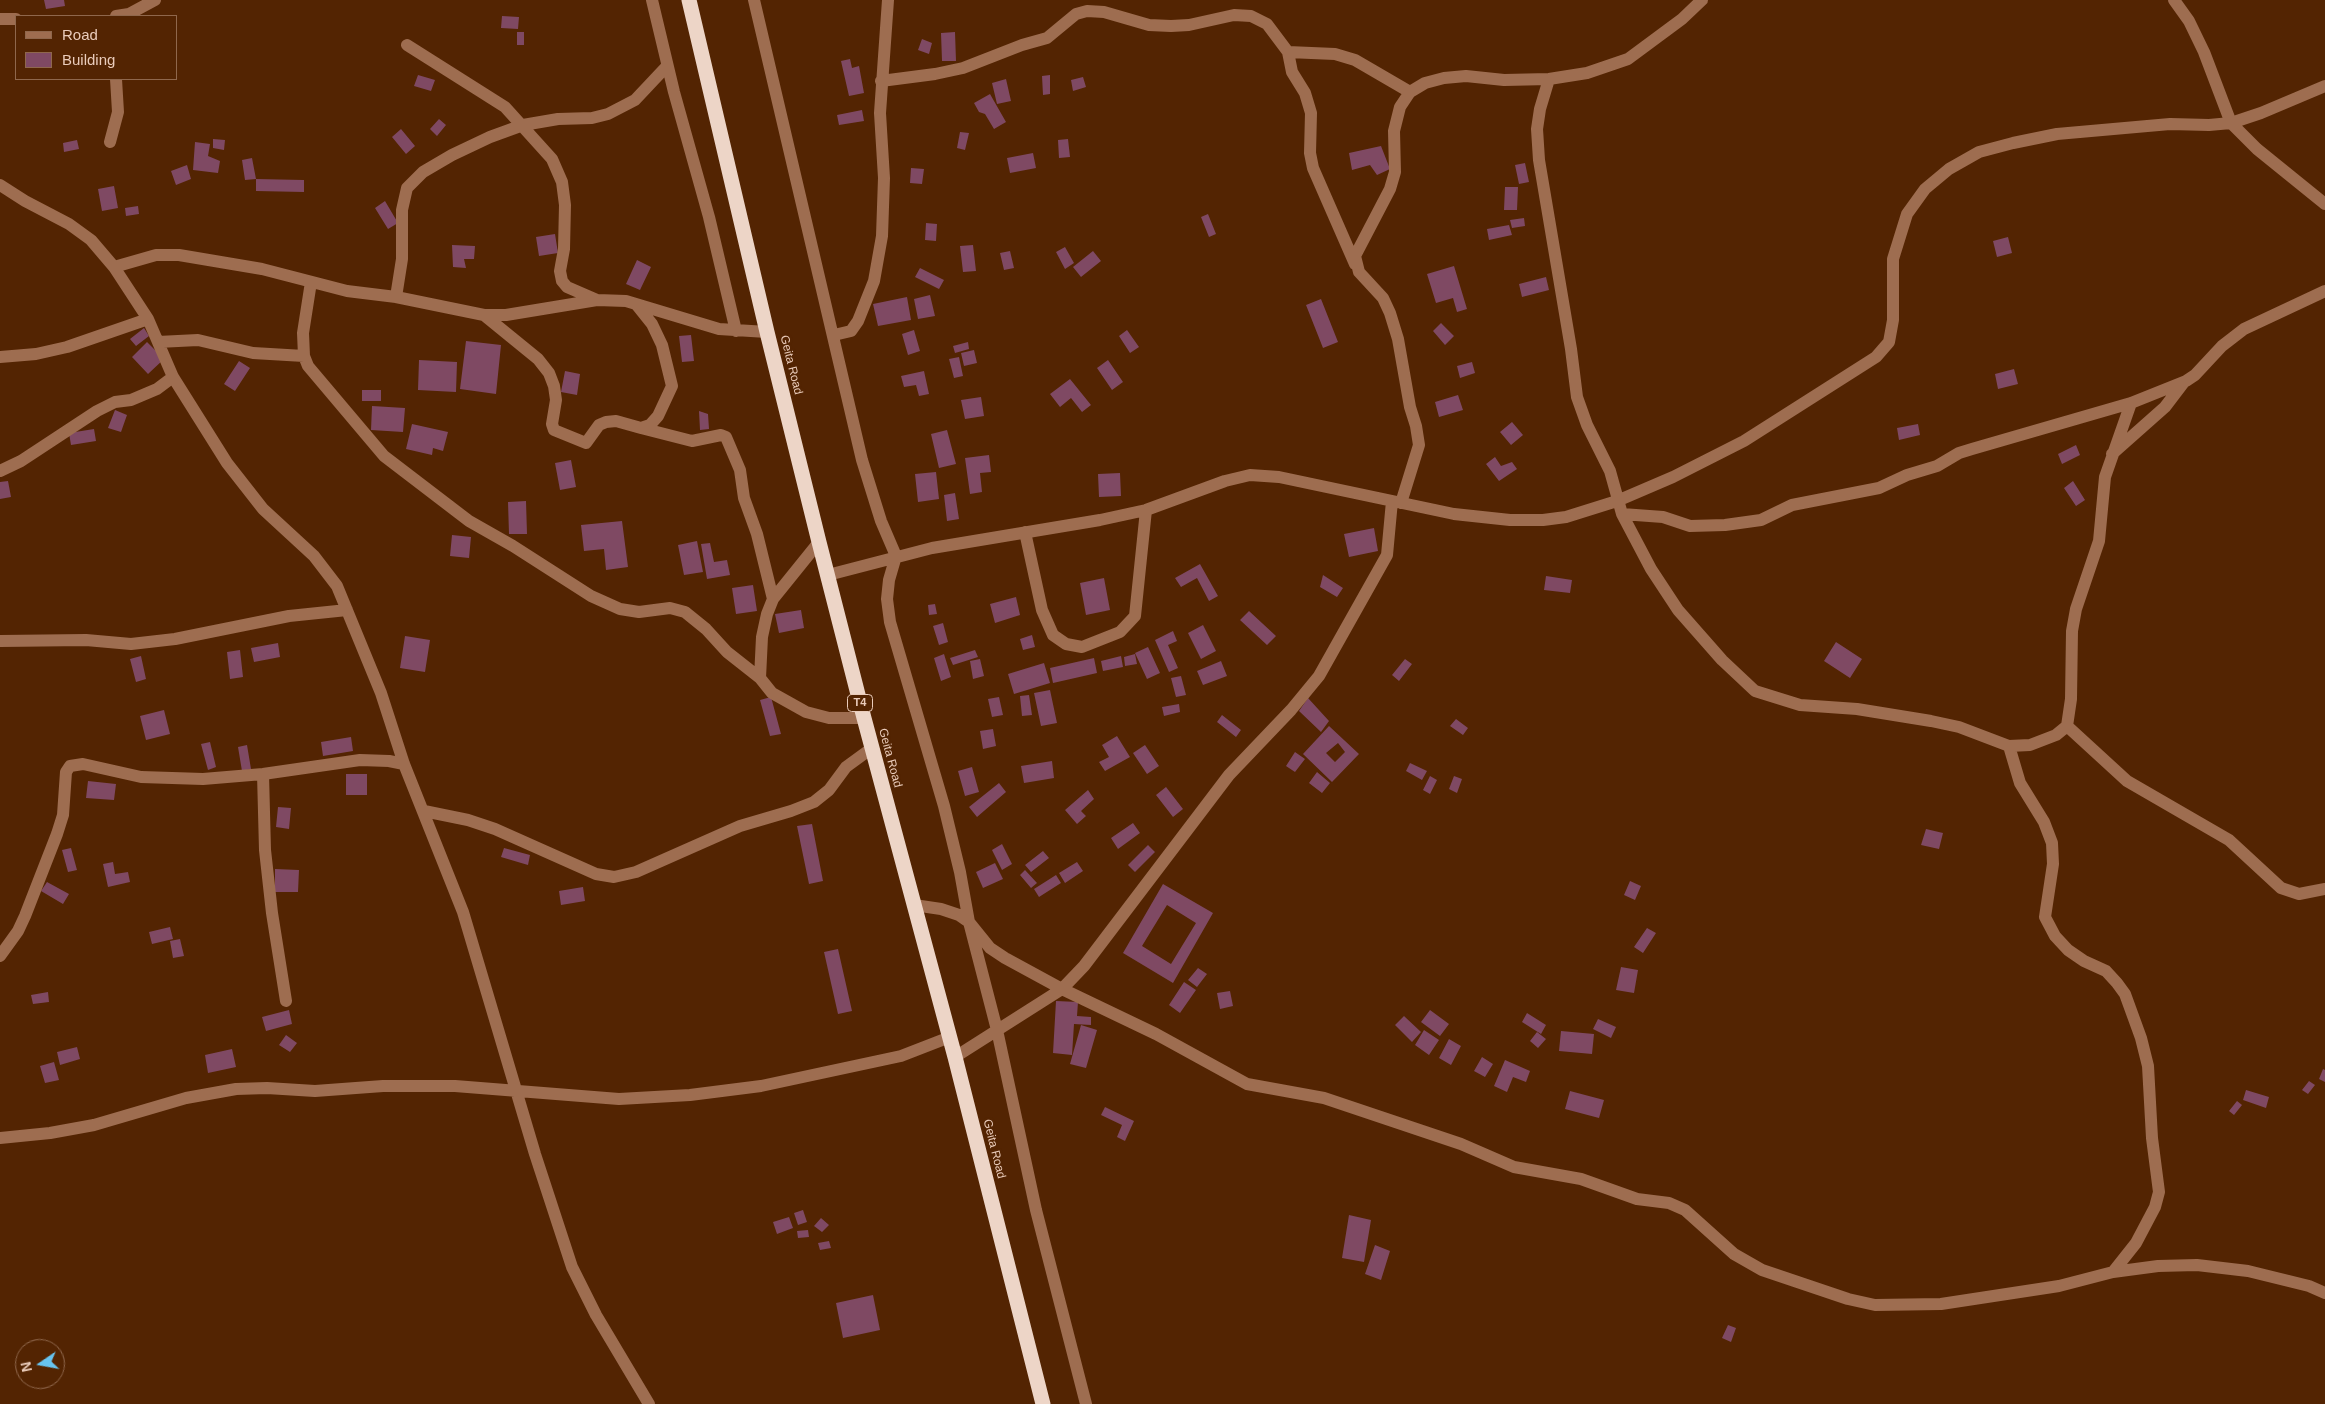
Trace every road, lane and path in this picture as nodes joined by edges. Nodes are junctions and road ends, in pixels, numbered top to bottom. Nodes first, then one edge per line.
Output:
1 (155, 0) edge
2 (652, 0) edge
3 (689, 0) edge
4 (754, 0) edge
5 (888, 0) edge
6 (1702, 0) edge
7 (2174, 0) edge
8 (122, 15) edge
9 (15, 18) edge
10 (0, 19) edge
11 (407, 45) dead end
12 (1288, 52) junction
13 (667, 66) junction
14 (1549, 79) junction
15 (116, 80) edge
16 (881, 81) junction
17 (2325, 86) edge
18 (1410, 92) junction
19 (2231, 123) junction
20 (523, 125) junction
21 (110, 142) dead end
22 (0, 185) edge
23 (2325, 204) edge
24 (1356, 264) junction
25 (114, 267) junction
26 (311, 282) junction
27 (2325, 291) edge
28 (396, 297) junction
29 (597, 300) junction
30 (636, 304) junction
31 (484, 315) junction
32 (148, 319) junction
33 (736, 331) junction
34 (767, 332) junction
35 (834, 335) junction
36 (158, 342) junction
37 (304, 356) junction
38 (0, 357) edge
39 (173, 377) junction
40 (2186, 381) junction
41 (2131, 403) junction
42 (641, 428) junction
43 (2112, 454) junction
44 (0, 471) edge
45 (1617, 501) junction
46 (1396, 502) junction
47 (1146, 510) junction
48 (1622, 514) junction
49 (1025, 532) junction
50 (820, 542) junction
51 (896, 556) junction
52 (828, 575) junction
53 (773, 599) junction
54 (348, 610) junction
55 (0, 641) edge
56 (760, 678) junction
57 (864, 718) junction
58 (2067, 726) junction
59 (2009, 746) junction
60 (872, 748) junction
61 (404, 764) junction
62 (263, 774) junction
63 (424, 811) junction
64 (2325, 889) edge
65 (914, 905) junction
66 (969, 922) junction
67 (0, 956) edge
68 (1062, 989) junction
69 (286, 1001) dead end
70 (997, 1030) junction
71 (950, 1037) junction
72 (955, 1057) junction
73 (515, 1090) junction
74 (0, 1138) edge
75 (2113, 1272) junction
76 (2325, 1293) edge
77 (649, 1404) edge
78 (1043, 1404) edge
79 (1086, 1404) edge

1 - 8 street
2 - 13 street
3 - 34 highway, Geita Road / T4
4 - 35 street
5 - 16 street
6 - 14 street
7 - 19 street
9 - 10 street
11 - 20 street
12 - 16 street
12 - 18 street
12 - 24 street
13 - 20 street
13 - 33 street
14 - 18 street
14 - 45 street
15 - 21 street
16 - 35 street
17 - 19 street
18 - 24 street
19 - 23 street
19 - 45 street
20 - 28 street
20 - 29 street
22 - 25 street
24 - 46 street
25 - 26 street
25 - 32 street
26 - 28 street
26 - 37 street
27 - 40 street
28 - 31 street
29 - 30 street
29 - 31 street
30 - 33 street
30 - 42 street
31 - 42 street
32 - 36 street
32 - 38 street
33 - 34 street
34 - 50 highway, Geita Road / T4
35 - 51 street
36 - 37 street
36 - 39 street
37 - 56 street
39 - 44 street
39 - 54 street
40 - 41 street
40 - 43 street
41 - 43 street
41 - 48 street
42 - 53 street
43 - 58 street
45 - 46 street
45 - 48 street
46 - 47 street
46 - 68 street
47 - 49 street
47 - 49 street
48 - 59 street
49 - 51 street
50 - 52 highway, Geita Road / T4
50 - 53 street
51 - 52 street
51 - 66 street
52 - 57 highway, Geita Road / T4
53 - 56 street
54 - 55 street
54 - 61 street
56 - 57 street
57 - 60 highway, Geita Road / T4
58 - 59 street
58 - 64 street
59 - 75 street
60 - 63 street
60 - 65 highway, Geita Road / T4
61 - 62 street
61 - 63 street
62 - 67 street
62 - 69 street
63 - 73 street
65 - 66 street
65 - 71 highway, Geita Road / T4
66 - 68 street
66 - 70 street
68 - 70 street
68 - 75 street
70 - 72 street
70 - 79 street
71 - 72 highway, Geita Road / T4
71 - 73 street
72 - 78 highway, Geita Road / T4
73 - 74 street
73 - 77 street
75 - 76 street

